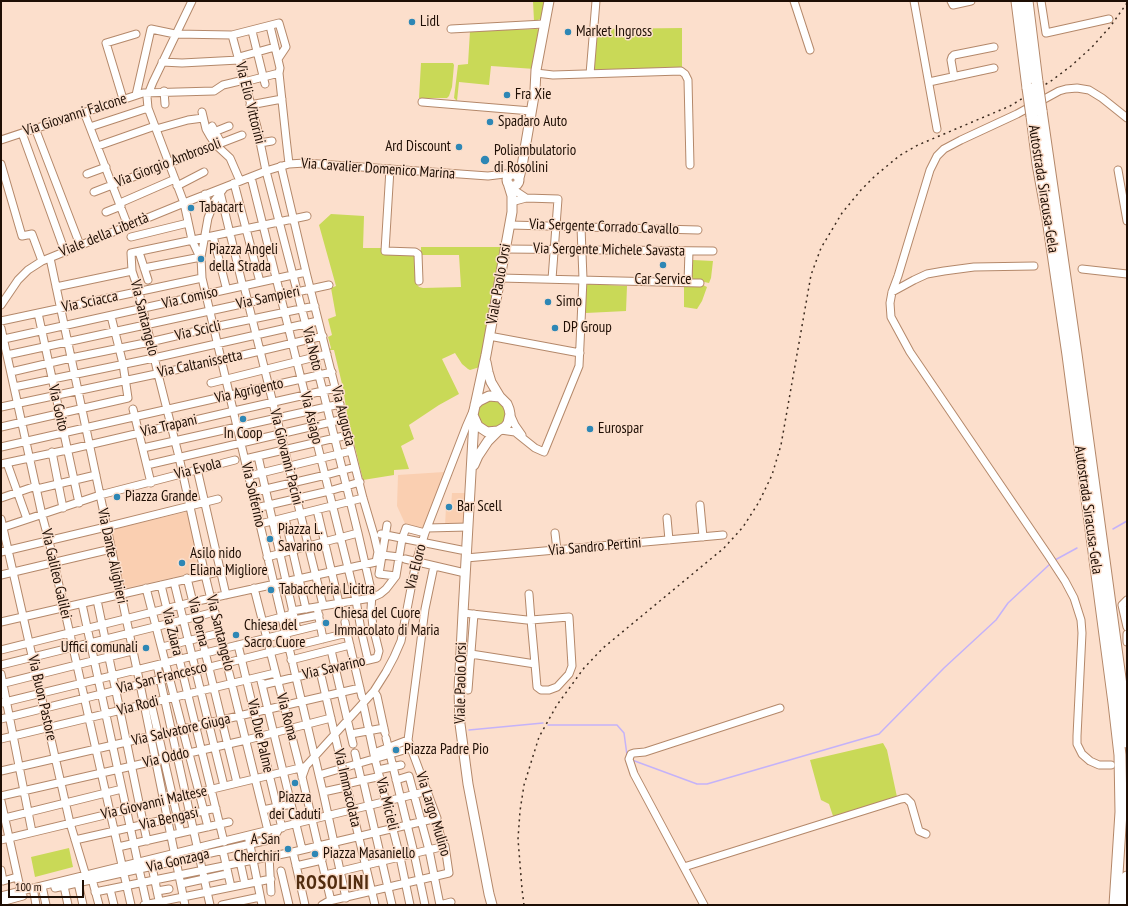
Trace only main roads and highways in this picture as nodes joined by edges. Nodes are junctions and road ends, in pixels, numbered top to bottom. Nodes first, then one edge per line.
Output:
1 (549, 1) edge
2 (553, 1) edge
3 (1017, 1) edge
4 (1026, 1) edge
5 (538, 73) junction
6 (1032, 85) junction
7 (1037, 113) junction
8 (512, 179) junction
9 (512, 212) junction
10 (486, 355) junction
11 (500, 397) junction
12 (475, 408) junction
13 (473, 425) junction
14 (500, 430) junction
15 (471, 469) junction
16 (1127, 742) edge
17 (1127, 877) edge
18 (489, 894) junction
19 (489, 905) edge
20 (492, 905) edge
21 (1115, 905) edge
22 (1125, 905) edge

1 - 5 main road
2 - 5 main road
3 - 6 highway
4 - 6 highway
5 - 8 main road
6 - 7 highway, bridge
7 - 16 highway, Autostrada Siracusa-Gela
7 - 21 highway, Autostrada Siracusa-Gela
8 - 9 main road
8 - 9 main road
9 - 10 main road, Viale Paolo Orsi
10 - 11 main road
10 - 12 main road, Viale Paolo Orsi
11 - 12 main road
11 - 14 main road
12 - 13 main road
13 - 14 main road
13 - 15 main road, Viale Paolo Orsi
14 - 15 main road
15 - 18 main road, Viale Paolo Orsi
17 - 22 highway
18 - 19 main road
18 - 20 main road

